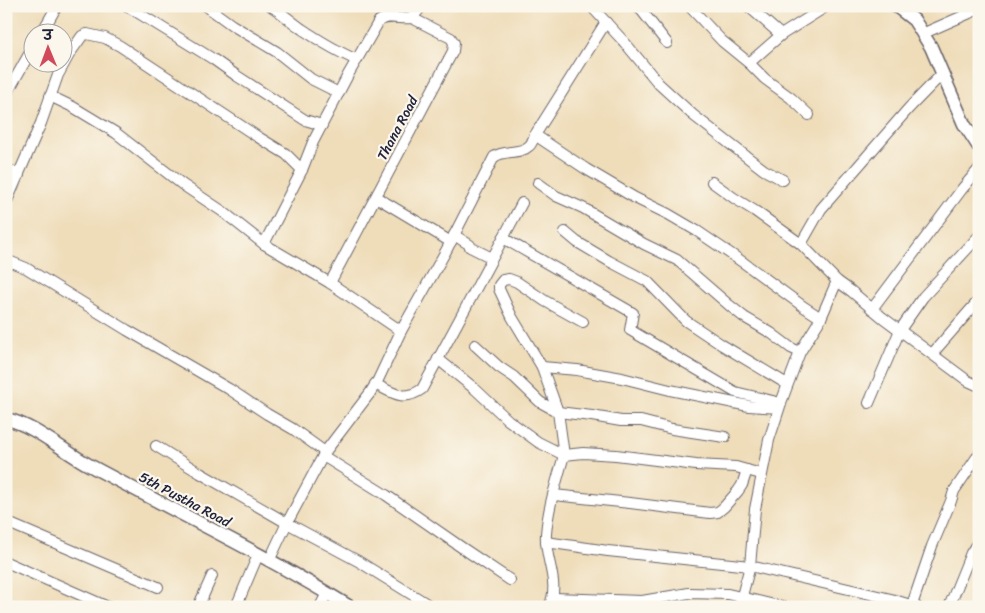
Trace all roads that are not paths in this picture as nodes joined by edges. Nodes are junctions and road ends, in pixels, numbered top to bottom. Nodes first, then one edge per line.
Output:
1 (57, 6) edge
2 (127, 6) edge
3 (206, 6) edge
4 (271, 6) edge
5 (422, 6) edge
6 (591, 6) edge
7 (636, 6) edge
8 (689, 6) edge
9 (748, 6) edge
10 (827, 6) edge
11 (897, 7) edge
12 (979, 9) edge
13 (811, 11) edge
14 (412, 18) junction
15 (48, 22) edge
16 (606, 22) junction
17 (922, 34) junction
18 (781, 35) junction
19 (667, 43) dead end
20 (357, 60) junction
21 (749, 63) junction
22 (22, 67) edge
23 (942, 74) junction
24 (339, 92) junction
25 (6, 96) edge
26 (50, 96) junction
27 (809, 115) dead end
28 (322, 125) junction
29 (535, 135) junction
30 (979, 147) edge
31 (6, 168) edge
32 (979, 168) edge
33 (302, 170) junction
34 (19, 175) junction
35 (783, 180) dead end
36 (712, 182) dead end
37 (538, 183) dead end
38 (376, 197) junction
39 (6, 203) edge
40 (522, 203) dead end
41 (565, 232) dead end
42 (979, 236) edge
43 (503, 238) junction
44 (452, 239) junction
45 (264, 244) junction
46 (801, 244) junction
47 (492, 258) junction
48 (6, 260) edge
49 (837, 281) junction
50 (330, 283) junction
51 (979, 300) edge
52 (872, 309) junction
53 (821, 318) junction
54 (582, 322) dead end
55 (900, 330) junction
56 (401, 331) junction
57 (475, 345) dead end
58 (800, 352) junction
59 (932, 354) junction
60 (438, 359) junction
61 (542, 367) junction
62 (375, 384) junction
63 (787, 384) junction
64 (979, 386) edge
65 (869, 403) dead end
66 (780, 406) junction
67 (558, 412) junction
68 (6, 420) edge
69 (725, 437) dead end
70 (156, 446) dead end
71 (324, 454) junction
72 (979, 454) edge
73 (564, 455) junction
74 (747, 470) junction
75 (761, 474) junction
76 (554, 495) junction
77 (6, 522) edge
78 (287, 522) junction
79 (979, 540) edge
80 (546, 542) junction
81 (264, 558) junction
82 (6, 562) edge
83 (750, 566) junction
84 (212, 576) dead end
85 (510, 580) dead end
86 (158, 587) dead end
87 (327, 593) junction
88 (551, 602) edge
89 (741, 602) edge
90 (914, 606) edge
91 (108, 607) edge
92 (198, 607) edge
93 (236, 607) edge
94 (320, 607) edge
95 (350, 607) edge
96 (432, 607) edge
97 (783, 607) edge
98 (949, 607) edge

1 - 15 street
2 - 28 street
3 - 24 street
4 - 20 street
5 - 14 street
6 - 16 street
7 - 19 street
8 - 21 street
9 - 18 street
10 - 13 street
11 - 17 street
12 - 17 street
13 - 18 street
14 - 20 street
14 - 38 street, Thana Road
16 - 29 street
16 - 35 street
17 - 23 street
18 - 21 street
20 - 24 street
21 - 27 street
22 - 25 street
23 - 30 street
23 - 46 street
24 - 28 street
26 - 33 street
26 - 34 street
26 - 45 street
28 - 33 street
29 - 44 street
29 - 53 street
31 - 34 street
32 - 52 street
33 - 45 street
34 - 39 street
36 - 46 street
37 - 58 street
38 - 44 street
38 - 50 street, Thana Road
40 - 43 street
41 - 63 street
42 - 55 street
43 - 47 street
43 - 66 street
44 - 47 street
44 - 56 street
45 - 50 street
46 - 49 street
47 - 60 street
48 - 71 street
49 - 52 street
49 - 53 street
50 - 56 street
51 - 59 street
52 - 55 street
53 - 58 street
54 - 61 street
55 - 59 street
55 - 65 street
56 - 62 street
57 - 67 street
58 - 63 street
59 - 64 street
60 - 62 street
60 - 73 street
61 - 66 street
61 - 67 street
62 - 71 street
63 - 66 street
66 - 75 street
67 - 69 street
67 - 73 street
68 - 81 street, 5th Pustha Road
70 - 78 street
71 - 78 street
71 - 85 street
72 - 90 street
73 - 74 street
73 - 76 street
74 - 75 street
74 - 76 street
75 - 83 street
76 - 80 street
77 - 86 street
78 - 81 street
78 - 96 street
79 - 98 street
80 - 83 street
80 - 88 street
81 - 87 street, 5th Pustha Road
81 - 93 street
82 - 91 street
83 - 89 street
83 - 90 street
84 - 92 street
87 - 94 street
87 - 95 street, 5th Pustha Road
88 - 89 street
89 - 97 street

